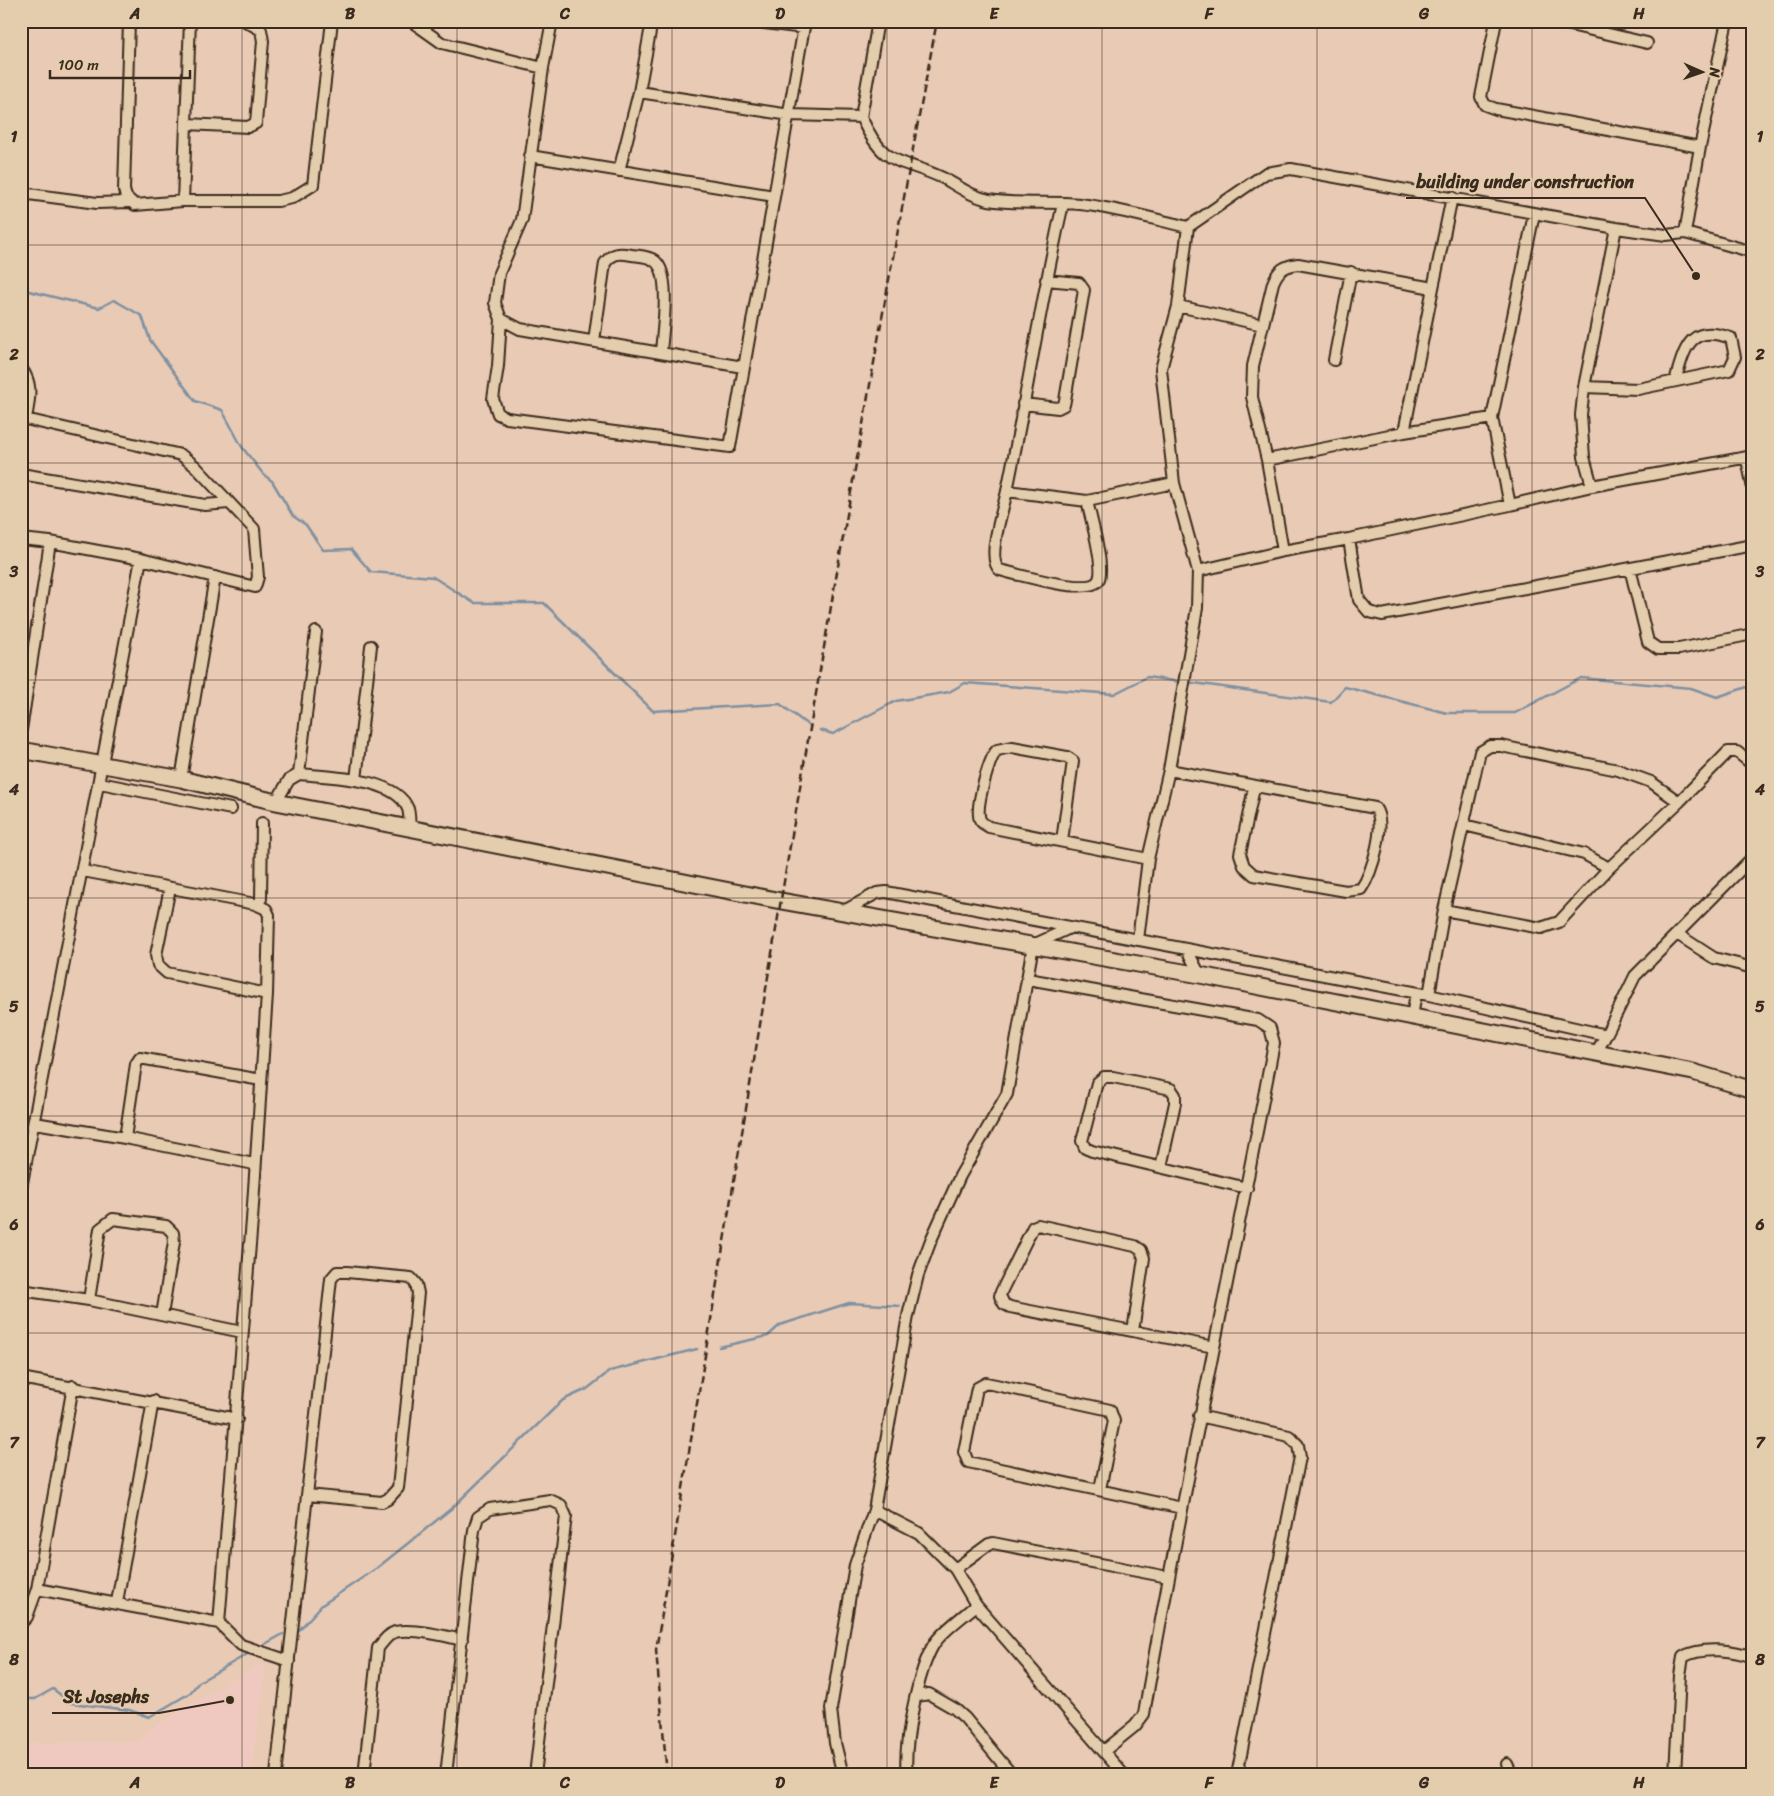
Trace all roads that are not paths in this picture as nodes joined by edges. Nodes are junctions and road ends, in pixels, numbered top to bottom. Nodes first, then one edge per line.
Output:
1 (129, 21) edge
2 (190, 21) edge
3 (244, 21) edge
4 (332, 21) edge
5 (411, 21) edge
6 (552, 21) edge
7 (652, 21) edge
8 (749, 21) edge
9 (878, 21) edge
10 (1496, 21) edge
11 (1553, 21) edge
12 (1727, 21) edge
13 (804, 25) edge
14 (1647, 43) dead end
15 (542, 68) junction
16 (639, 92) junction
17 (790, 115) junction
18 (861, 117) junction
19 (187, 124) junction
20 (1700, 147) junction
21 (530, 156) junction
22 (619, 171) junction
23 (21, 193) edge
24 (774, 196) junction
25 (1452, 197) junction
26 (183, 201) junction
27 (129, 202) junction
28 (1063, 204) junction
29 (1534, 214) junction
30 (1188, 227) junction
31 (1616, 228) junction
32 (1685, 233) junction
33 (1753, 252) edge
34 (1351, 272) junction
35 (1046, 280) junction
36 (1433, 288) junction
37 (1178, 306) junction
38 (501, 320) junction
39 (1263, 325) junction
40 (520, 329) junction
41 (500, 340) junction
42 (594, 341) junction
43 (661, 353) junction
44 (1334, 360) dead end
45 (742, 367) junction
46 (21, 368) edge
47 (1675, 381) junction
48 (1584, 388) junction
49 (1023, 404) junction
50 (24, 418) edge
51 (1492, 418) junction
52 (1404, 432) junction
53 (1750, 457) edge
54 (1267, 460) junction
55 (21, 474) edge
56 (1174, 483) junction
57 (1592, 486) junction
58 (1753, 489) edge
59 (1007, 491) junction
60 (1087, 501) junction
61 (229, 503) junction
62 (1510, 505) junction
63 (1349, 539) junction
64 (21, 540) edge
65 (50, 542) junction
66 (1753, 545) edge
67 (1283, 550) junction
68 (141, 559) junction
69 (1630, 568) junction
70 (1198, 571) junction
71 (215, 577) junction
72 (316, 632) dead end
73 (1753, 634) edge
74 (372, 646) dead end
75 (22, 724) edge
76 (21, 750) edge
77 (103, 764) junction
78 (1753, 765) edge
79 (1169, 770) junction
80 (299, 774) junction
81 (181, 780) junction
82 (356, 780) junction
83 (100, 783) junction
84 (1254, 788) junction
85 (276, 802) junction
86 (1679, 802) junction
87 (231, 809) dead end
88 (262, 823) dead end
89 (1464, 826) junction
90 (410, 828) junction
91 (1062, 841) junction
92 (1753, 857) edge
93 (1148, 859) junction
94 (1609, 868) junction
95 (83, 871) junction
96 (170, 888) junction
97 (261, 899) dead end
98 (1444, 910) junction
99 (844, 911) junction
100 (1070, 928) junction
101 (1676, 934) junction
102 (1138, 940) junction
103 (1033, 944) junction
104 (1187, 950) junction
105 (1753, 968) edge
106 (1200, 975) junction
107 (1028, 979) junction
108 (1416, 993) junction
109 (267, 994) junction
110 (1429, 995) junction
111 (1412, 1017) junction
112 (1606, 1035) junction
113 (1596, 1053) junction
114 (261, 1080) junction
115 (1753, 1090) edge
116 (35, 1124) junction
117 (125, 1138) junction
118 (254, 1164) junction
119 (1161, 1167) junction
120 (21, 1188) edge
121 (1247, 1188) junction
122 (21, 1290) edge
123 (89, 1300) junction
124 (162, 1315) junction
125 (1133, 1331) junction
126 (242, 1332) junction
127 (1214, 1347) junction
128 (21, 1378) edge
129 (73, 1386) junction
130 (154, 1401) junction
131 (1199, 1416) junction
132 (237, 1418) junction
133 (1100, 1489) junction
134 (307, 1495) junction
135 (1182, 1508) junction
136 (874, 1510) junction
137 (955, 1569) junction
138 (1168, 1576) junction
139 (37, 1588) junction
140 (117, 1602) junction
141 (976, 1605) junction
142 (21, 1623) edge
143 (219, 1623) junction
144 (462, 1640) junction
145 (1753, 1657) edge
146 (289, 1661) junction
147 (917, 1696) junction
148 (1104, 1752) junction
149 (1507, 1764) dead end
150 (276, 1775) edge
151 (364, 1775) edge
152 (446, 1775) edge
153 (535, 1775) edge
154 (843, 1775) edge
155 (906, 1775) edge
156 (1012, 1775) edge
157 (1124, 1775) edge
158 (1237, 1775) edge
159 (1512, 1775) edge
160 (1675, 1775) edge

1 - 27 street
2 - 19 street
3 - 19 street
4 - 26 street
5 - 15 street
6 - 15 street
7 - 16 street
8 - 13 street
9 - 18 street
10 - 20 street
11 - 14 street
12 - 20 street
13 - 17 street
15 - 21 street
16 - 17 street
16 - 22 street
17 - 18 street
17 - 24 street
18 - 28 street
19 - 26 street
20 - 32 street
21 - 22 street
21 - 38 street
22 - 24 street
23 - 27 street
24 - 45 street
25 - 29 street
25 - 30 street
25 - 36 street
26 - 27 street
28 - 30 street
28 - 35 street
29 - 31 street
29 - 51 street
30 - 37 street
31 - 32 street
31 - 48 street
32 - 33 street
34 - 36 street
34 - 39 street
34 - 44 street
35 - 49 street
35 - 49 street
36 - 52 street
37 - 39 street
37 - 56 street
38 - 40 street
38 - 41 street
39 - 54 street
40 - 41 street
40 - 42 street
41 - 45 street
42 - 43 street
42 - 43 street
43 - 45 street
46 - 50 street
47 - 47 street
47 - 48 street
48 - 57 street
49 - 59 street
50 - 61 street
51 - 52 street
51 - 62 street
52 - 54 street
53 - 57 street
53 - 58 street
54 - 67 street
55 - 61 street
56 - 60 street
56 - 70 street
57 - 62 street
59 - 60 street
59 - 60 street
61 - 71 street
62 - 63 street
63 - 67 street
63 - 69 street
64 - 65 street
65 - 68 street
65 - 75 street
66 - 69 street
67 - 70 street
68 - 71 street
68 - 77 street
69 - 73 street
70 - 79 street
71 - 81 street
72 - 80 street
74 - 82 street
76 - 77 street
77 - 81 street
77 - 83 street
78 - 86 street
79 - 84 street
79 - 93 street
80 - 82 street
80 - 85 street
81 - 85 street
82 - 90 street
83 - 87 street
83 - 95 street
84 - 84 street
85 - 90 street
86 - 89 street
86 - 94 street
88 - 97 street
89 - 94 street
89 - 98 street
90 - 99 street
91 - 91 street
91 - 93 street
92 - 101 street
93 - 102 street
94 - 98 street
95 - 96 street
95 - 116 street
96 - 109 street
96 - 109 street
98 - 110 street
99 - 100 street
99 - 103 street
100 - 102 street
100 - 103 street
101 - 105 street
101 - 112 street
102 - 104 street
103 - 106 street
103 - 107 street
104 - 106 street
104 - 108 street
106 - 111 street
107 - 121 street
107 - 136 street
108 - 110 street
108 - 111 street
109 - 114 street
110 - 112 street
111 - 113 street
112 - 113 street
113 - 115 street
114 - 117 street
114 - 118 street
116 - 117 street
116 - 120 street
117 - 118 street
118 - 126 street
119 - 119 street
119 - 121 street
121 - 127 street
122 - 123 street
123 - 124 street
123 - 124 street
124 - 126 street
125 - 125 street
125 - 127 street
126 - 132 street
127 - 131 street
128 - 129 street
129 - 130 street
129 - 139 street
130 - 132 street
130 - 140 street
131 - 135 street
131 - 158 street
132 - 143 street
133 - 133 street
133 - 135 street
134 - 134 street
134 - 146 street
135 - 138 street
136 - 137 street
136 - 154 street
137 - 138 street
137 - 141 street
138 - 148 street
139 - 140 street
139 - 142 street
140 - 143 street
141 - 147 street
141 - 148 street
143 - 146 street
144 - 151 street
144 - 152 street
144 - 153 street
145 - 160 street
146 - 150 street
147 - 155 street
147 - 156 street
148 - 157 street
149 - 159 street

